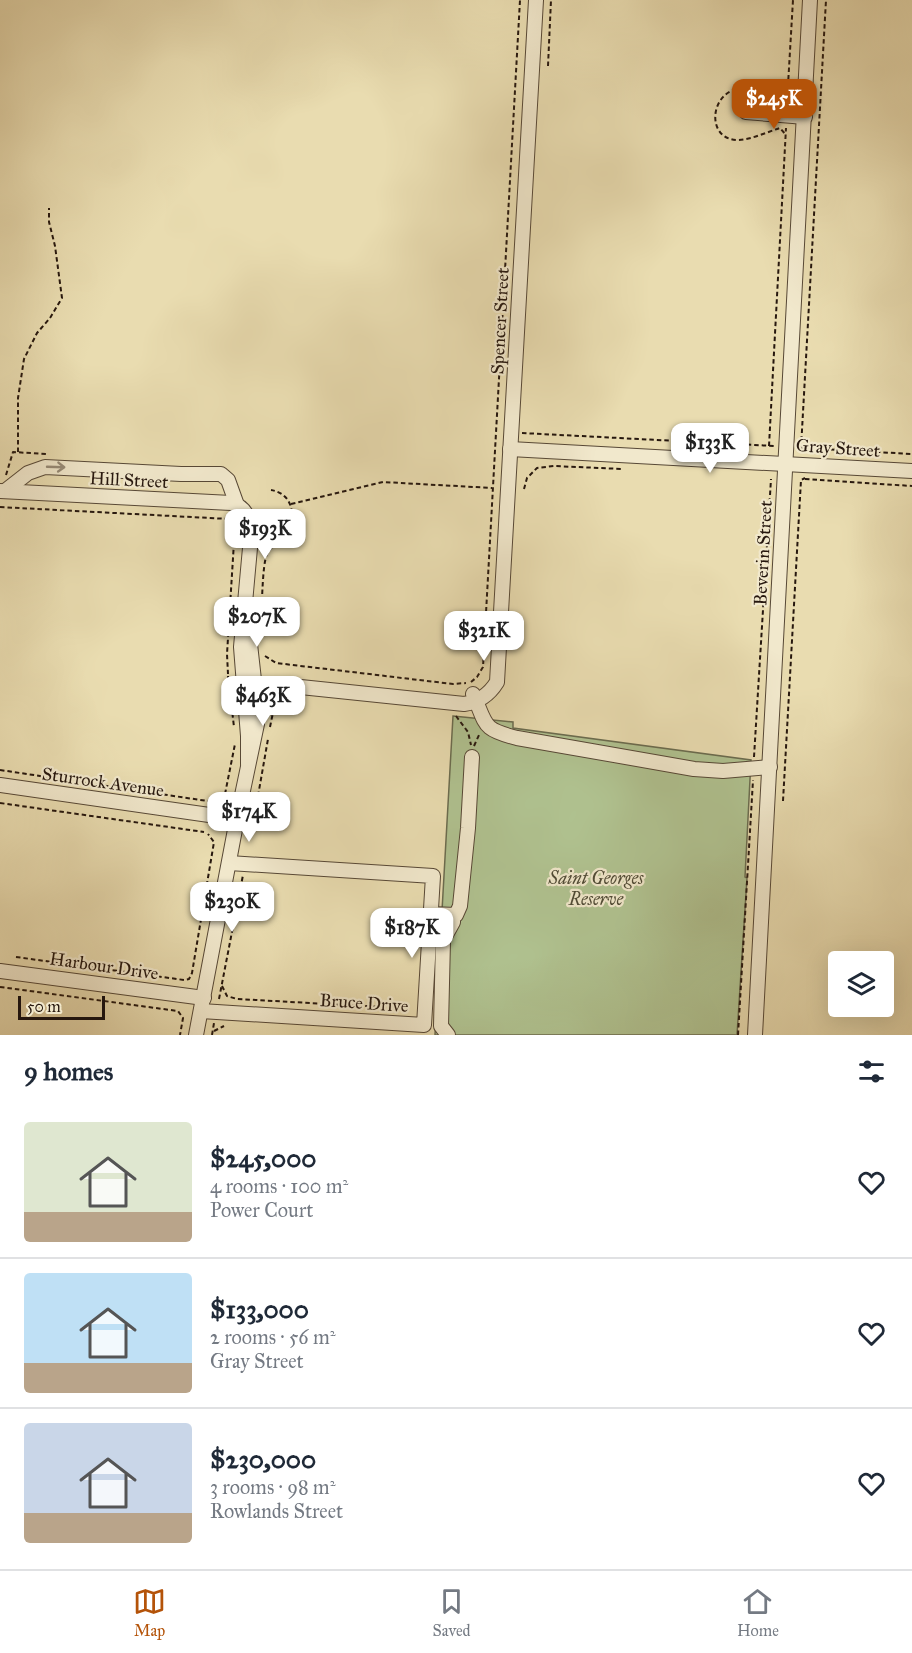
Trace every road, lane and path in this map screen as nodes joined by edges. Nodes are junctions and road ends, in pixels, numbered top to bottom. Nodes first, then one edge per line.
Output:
1 (520, 0) edge
2 (536, 0) edge
3 (551, 0) edge
4 (794, 0) edge
5 (810, 0) edge
6 (826, 0) edge
7 (548, 66) dead end
8 (770, 101) dead end
9 (780, 106) dead end
10 (746, 112) dead end
11 (806, 117) junction
12 (786, 127) dead end
13 (786, 135) junction
14 (49, 208) dead end
15 (511, 432) junction
16 (510, 448) junction
17 (18, 452) dead end
18 (912, 454) edge
19 (785, 463) junction
20 (622, 469) dead end
21 (912, 471) edge
22 (764, 476) dead end
23 (912, 486) edge
24 (492, 488) junction
25 (524, 489) dead end
26 (271, 490) dead end
27 (3, 491) edge
28 (237, 504) junction
29 (291, 504) junction
30 (0, 507) edge
31 (261, 628) dead end
32 (250, 655) junction
33 (251, 686) junction
34 (276, 698) dead end
35 (474, 698) junction
36 (455, 704) junction
37 (484, 722) junction
38 (234, 731) dead end
39 (235, 742) dead end
40 (472, 757) dead end
41 (770, 767) junction
42 (754, 769) junction
43 (0, 770) edge
44 (0, 785) edge
45 (258, 796) dead end
46 (783, 801) dead end
47 (0, 802) edge
48 (237, 819) junction
49 (229, 863) junction
50 (245, 864) junction
51 (430, 914) junction
52 (451, 915) junction
53 (16, 957) dead end
54 (0, 971) edge
55 (222, 986) junction
56 (0, 987) edge
57 (202, 1004) junction
58 (409, 1005) dead end
59 (216, 1012) junction
60 (180, 1035) edge
61 (196, 1035) edge
62 (212, 1035) edge
63 (448, 1035) edge
64 (738, 1035) edge
65 (755, 1035) edge

1 - 24 path
2 - 15 street, Spencer Street
3 - 7 path
4 - 9 path
5 - 11 street, Beverin Street
6 - 18 path
8 - 13 path
10 - 11 street
11 - 19 street, Beverin Street
12 - 13 path
13 - 15 path
14 - 17 path
15 - 16 street, Spencer Street
16 - 19 street, Gray Street
16 - 35 street, Spencer Street
19 - 21 street, Gray Street
19 - 41 street, Beverin Street
20 - 25 path
22 - 42 path
23 - 46 path
24 - 29 path
24 - 32 path
26 - 29 path
27 - 28 street, Hill Street
27 -> 28 street
28 - 32 street
29 - 31 path
30 - 38 path
32 - 33 street
33 - 35 street
33 - 36 street
33 - 48 street
34 - 45 path
35 - 36 street
35 - 37 street
36 - 37 path
37 - 42 street
39 - 43 path
40 - 52 street
41 - 42 street
41 - 65 street, Beverin Street
42 - 64 path
44 - 48 street, Sturrock Avenue
47 - 53 path
48 - 49 street
49 - 50 street, Bruce Drive
49 - 57 street
50 - 51 street, Bruce Drive
50 - 55 path
51 - 52 street
51 - 59 street, Bruce Drive
52 - 63 street
54 - 57 street, Harbour Drive
55 - 58 path
55 - 59 path
56 - 60 path
57 - 59 street, Bruce Drive
57 - 61 street
59 - 62 path

